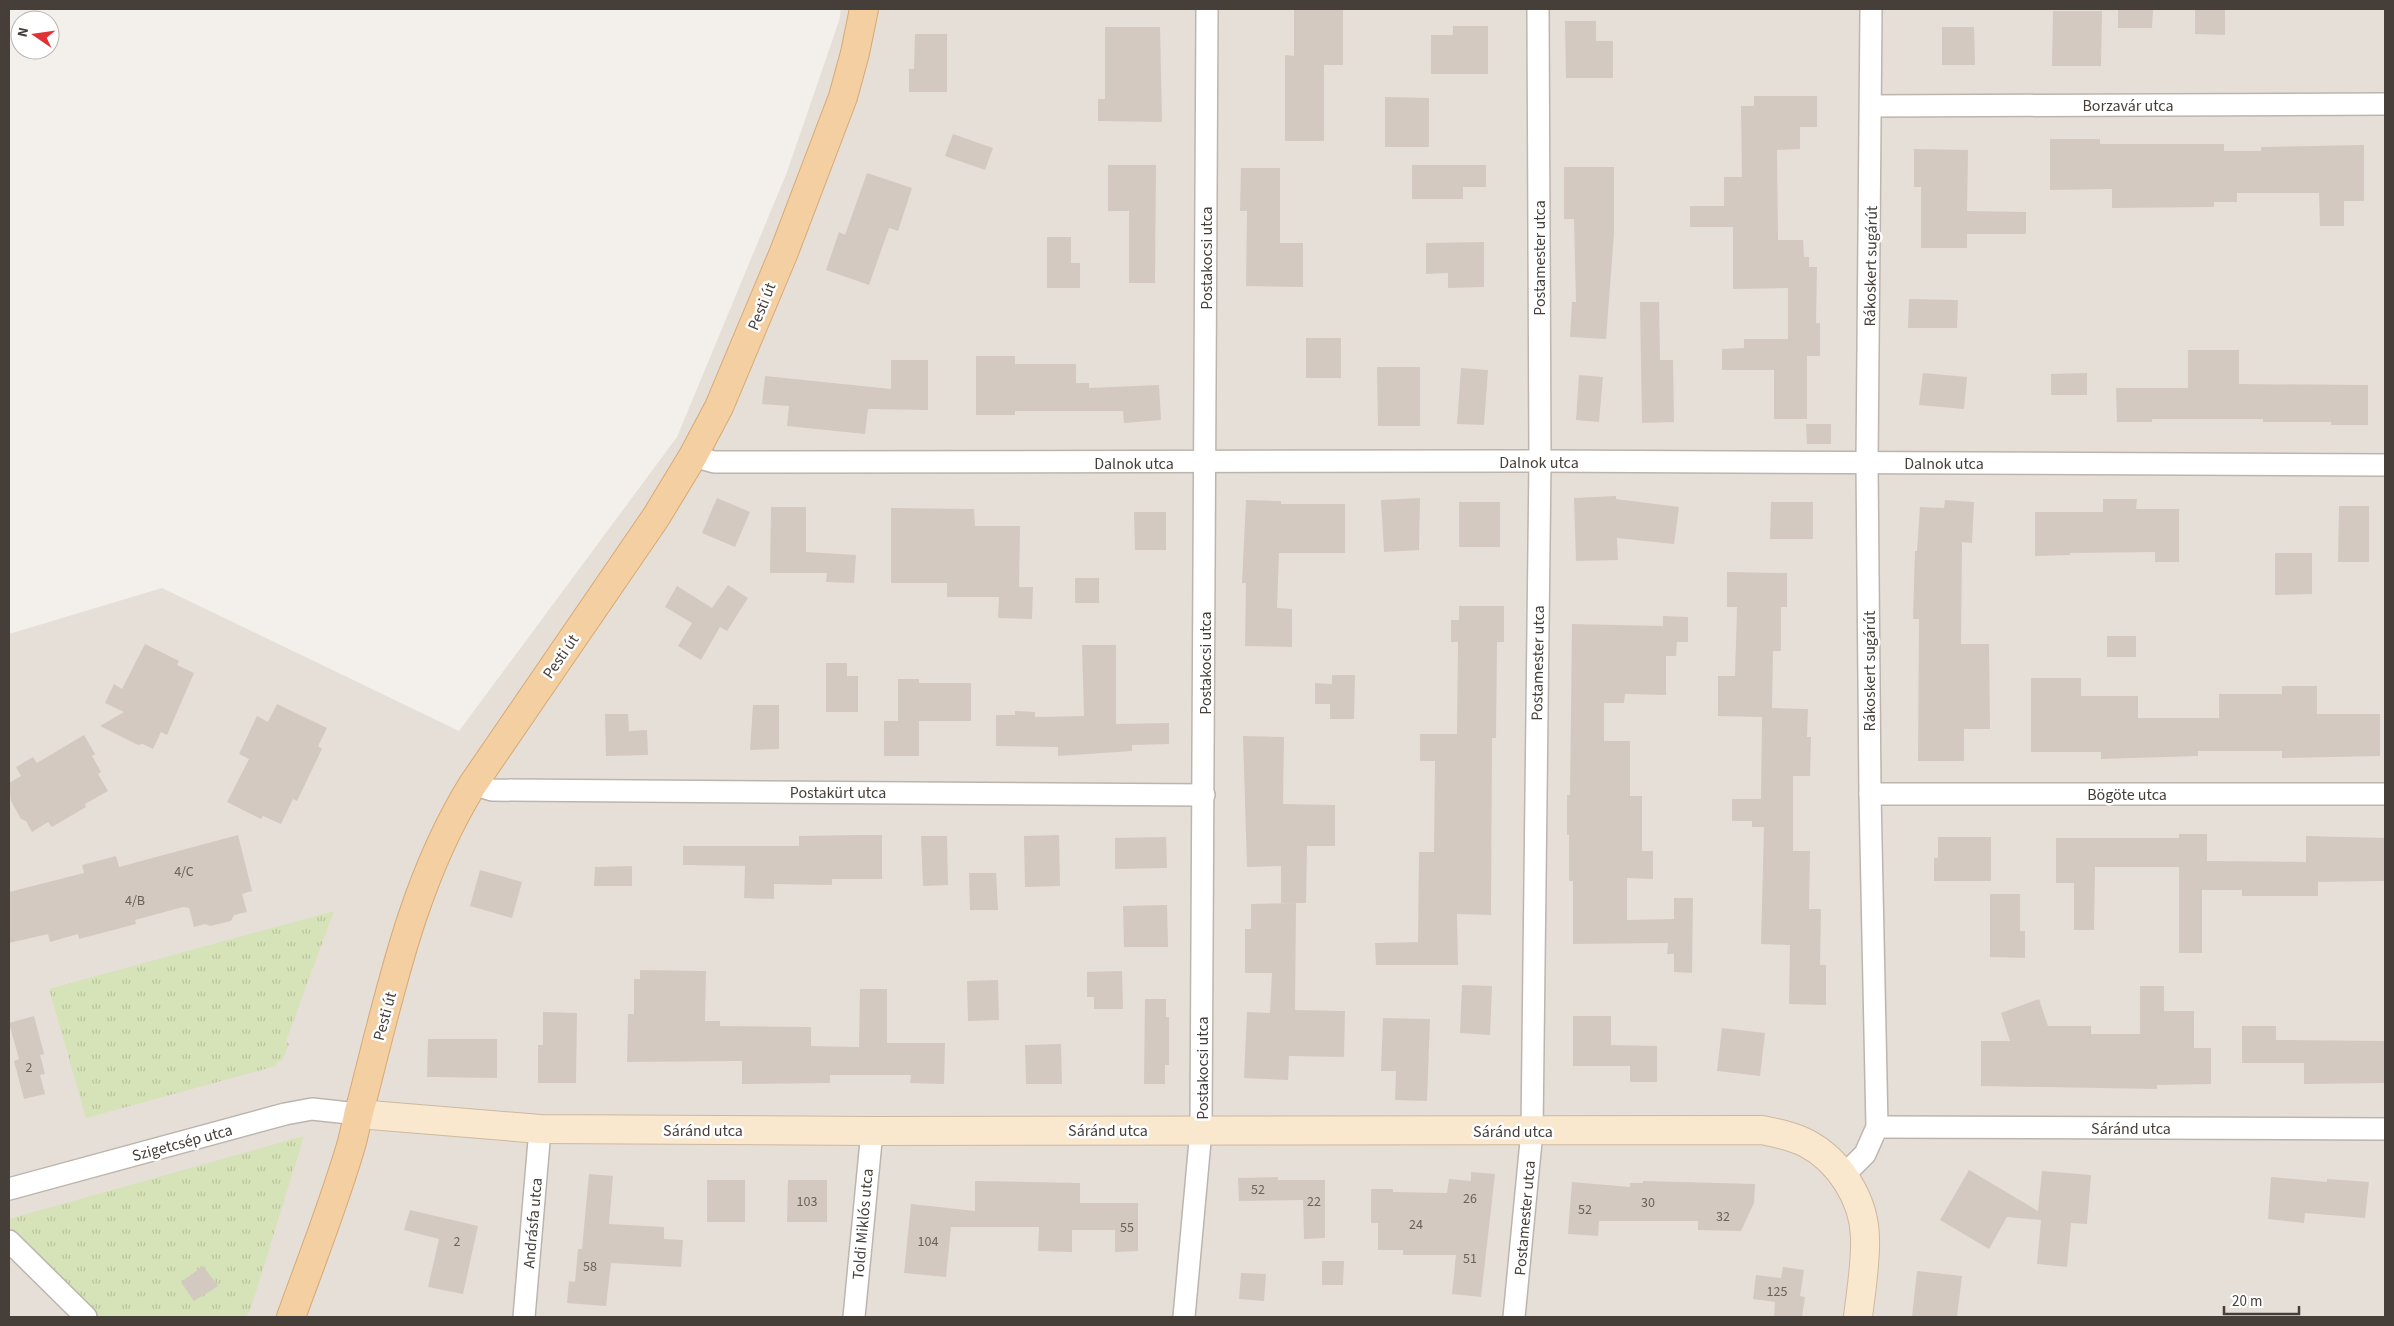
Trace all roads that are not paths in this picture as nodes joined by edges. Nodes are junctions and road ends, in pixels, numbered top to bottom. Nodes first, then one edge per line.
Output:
1 (864, 9) edge
2 (1207, 9) edge
3 (1538, 9) edge
4 (1871, 9) edge
5 (2385, 104) edge
6 (1872, 106) junction
7 (693, 456) junction
8 (1540, 462) junction
9 (1205, 463) junction
10 (1867, 463) junction
11 (2385, 465) edge
12 (473, 784) junction
13 (1870, 794) junction
14 (2385, 794) edge
15 (1204, 795) junction
16 (358, 1114) junction
17 (1877, 1127) junction
18 (540, 1129) junction
19 (2385, 1129) edge
20 (1202, 1130) junction
21 (872, 1131) junction
22 (1532, 1131) junction
23 (1844, 1176) junction
24 (9, 1189) edge
25 (9, 1241) edge
26 (86, 1317) edge
27 (291, 1317) edge
28 (524, 1317) edge
29 (854, 1317) edge
30 (1184, 1317) edge
31 (1514, 1317) edge
32 (1858, 1317) edge

1 - 7 main road, Pesti út
2 - 9 street, Postakocsi utca
3 - 8 street, Postamester utca
4 - 6 street, Rákoskert sugárút
5 - 6 street, Borzavár utca
6 - 10 street, Rákoskert sugárút
7 - 9 street, Dalnok utca
7 - 12 main road, Pesti út
8 - 9 street, Dalnok utca
8 - 10 street, Dalnok utca
8 - 22 street, Postamester utca
9 - 15 street, Postakocsi utca
10 - 11 street, Dalnok utca
10 - 13 street, Rákoskert sugárút
12 - 15 street, Postakürt utca
12 - 16 main road, Pesti út
13 - 14 street, Bögöte utca
13 - 17 street, Rákoskert sugárút
15 - 20 street, Postakocsi utca
16 - 18 street, Sáránd utca
16 - 24 street, Szigetcsép utca
16 - 27 main road, Pesti út
17 - 19 street, Sáránd utca
17 - 23 street, Rákoskert sugárút
18 - 21 street, Sáránd utca
18 - 28 street, Andrásfa utca
20 - 21 street, Sáránd utca
20 - 22 street, Sáránd utca
20 - 30 street, Postakocsi utca
21 - 29 street, Toldi Miklós utca
22 - 23 street, Sáránd utca
22 - 31 street, Postamester utca
23 - 32 street
25 - 26 street

